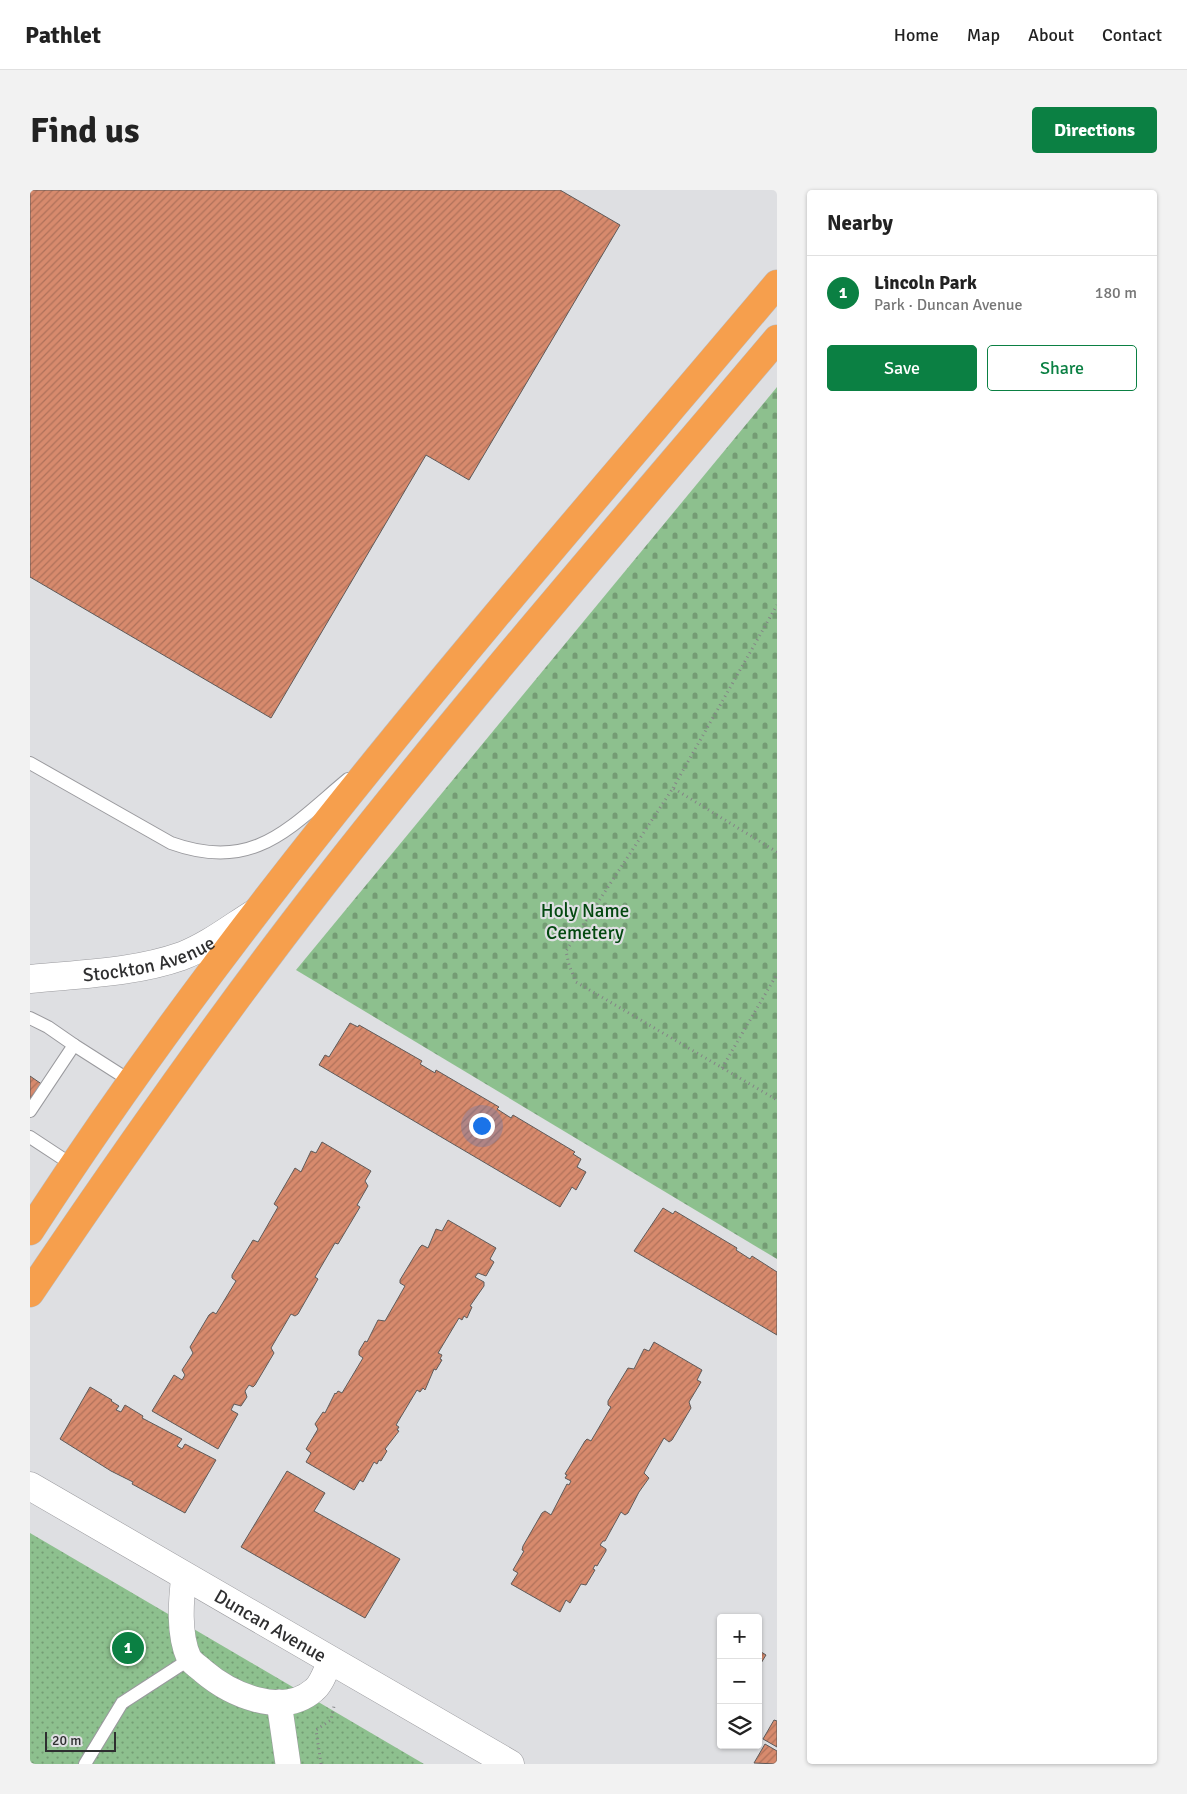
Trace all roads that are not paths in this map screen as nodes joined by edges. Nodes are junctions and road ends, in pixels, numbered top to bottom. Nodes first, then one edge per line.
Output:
1 (777, 284) edge
2 (777, 339) edge
3 (389, 746) junction
4 (30, 762) edge
5 (258, 912) junction
6 (30, 979) edge
7 (30, 1018) edge
8 (74, 1046) junction
9 (132, 1082) junction
10 (30, 1111) edge
11 (30, 1137) edge
12 (74, 1166) junction
13 (31, 1228) edge
14 (30, 1293) edge
15 (30, 1486) edge
16 (184, 1575) junction
17 (190, 1659) junction
18 (331, 1660) junction
19 (279, 1702) junction
20 (85, 1764) edge
21 (288, 1764) edge
22 (510, 1764) edge

1 - 3 highway
2 - 14 highway
3 - 4 lane
3 - 5 highway
5 - 6 main road, Stockton Avenue
5 - 9 highway
7 - 8 lane
8 - 9 lane
8 - 10 lane
9 - 12 highway
11 - 12 lane
12 - 13 highway
15 - 16 main road, Duncan Avenue
16 - 17 street
16 - 18 main road, Duncan Avenue
17 - 19 street
17 - 20 lane
18 - 19 street
18 - 22 main road, Duncan Avenue
19 - 21 street

